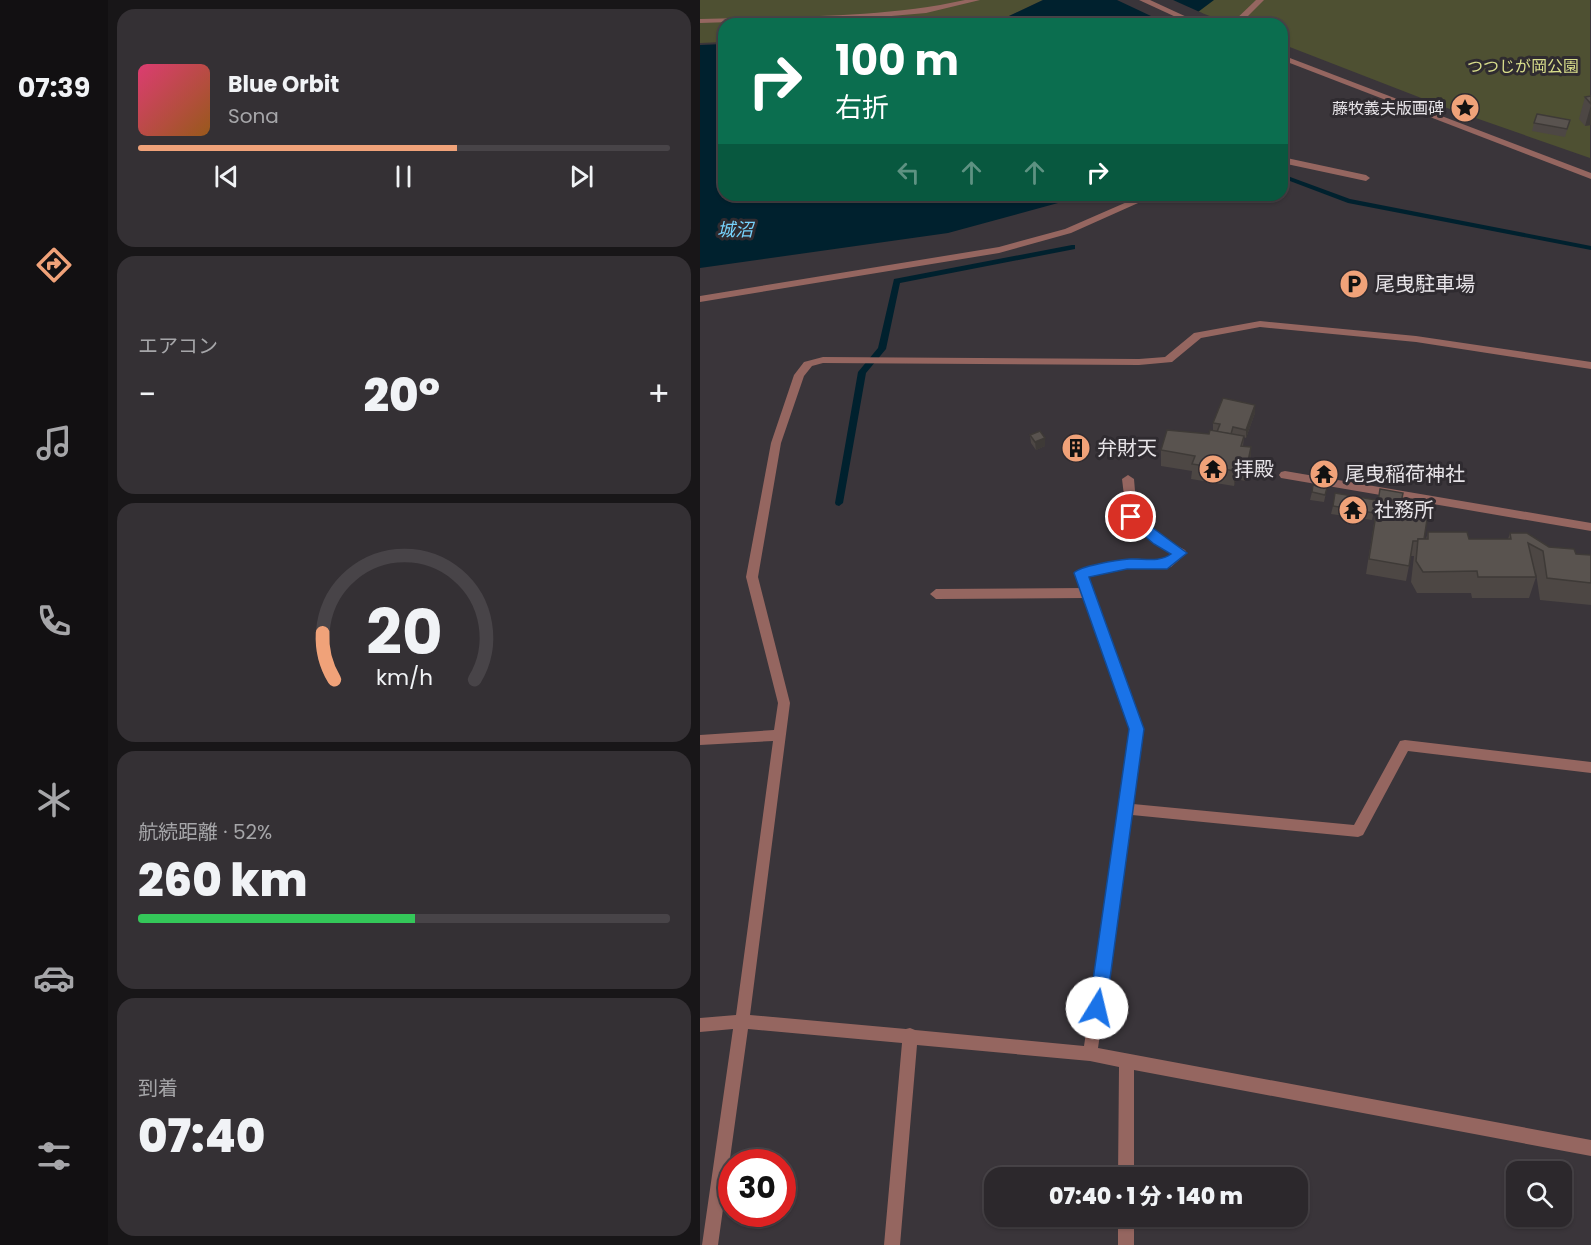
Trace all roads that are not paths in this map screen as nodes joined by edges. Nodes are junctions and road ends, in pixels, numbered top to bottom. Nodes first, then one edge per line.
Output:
1 (976, 0) edge
2 (1142, 0) edge
3 (1260, 0) edge
4 (801, 18) edge
5 (1184, 18) edge
6 (1241, 18) edge
7 (718, 20) edge
8 (700, 21) edge
9 (1288, 59) edge
10 (1288, 161) edge
11 (1591, 176) edge
12 (1366, 178) dead end
13 (1137, 201) edge
14 (700, 299) edge
15 (1591, 366) edge
16 (1285, 476) dead end
17 (1128, 479) dead end
18 (1591, 527) edge
19 (1087, 593) junction
20 (936, 594) dead end
21 (779, 735) junction
22 (700, 740) edge
23 (1591, 768) edge
24 (1126, 809) junction
25 (742, 1021) junction
26 (700, 1025) edge
27 (910, 1035) junction
28 (1090, 1054) junction
29 (1126, 1060) junction
30 (1591, 1148) edge
31 (1126, 1167) edge
32 (1126, 1227) edge
33 (710, 1245) edge
34 (892, 1245) edge
35 (1126, 1245) edge

1 - 4 street
2 - 5 street
3 - 6 street
7 - 8 street
9 - 11 street
10 - 12 street
13 - 14 street
15 - 21 street
16 - 18 street
17 - 19 street
19 - 20 street
19 - 24 street
21 - 22 street
21 - 25 street
23 - 24 street
24 - 28 street
25 - 26 street
25 - 27 street
25 - 33 street
27 - 28 street
27 - 34 street
28 - 29 street
29 - 30 street
29 - 31 street
32 - 35 street

